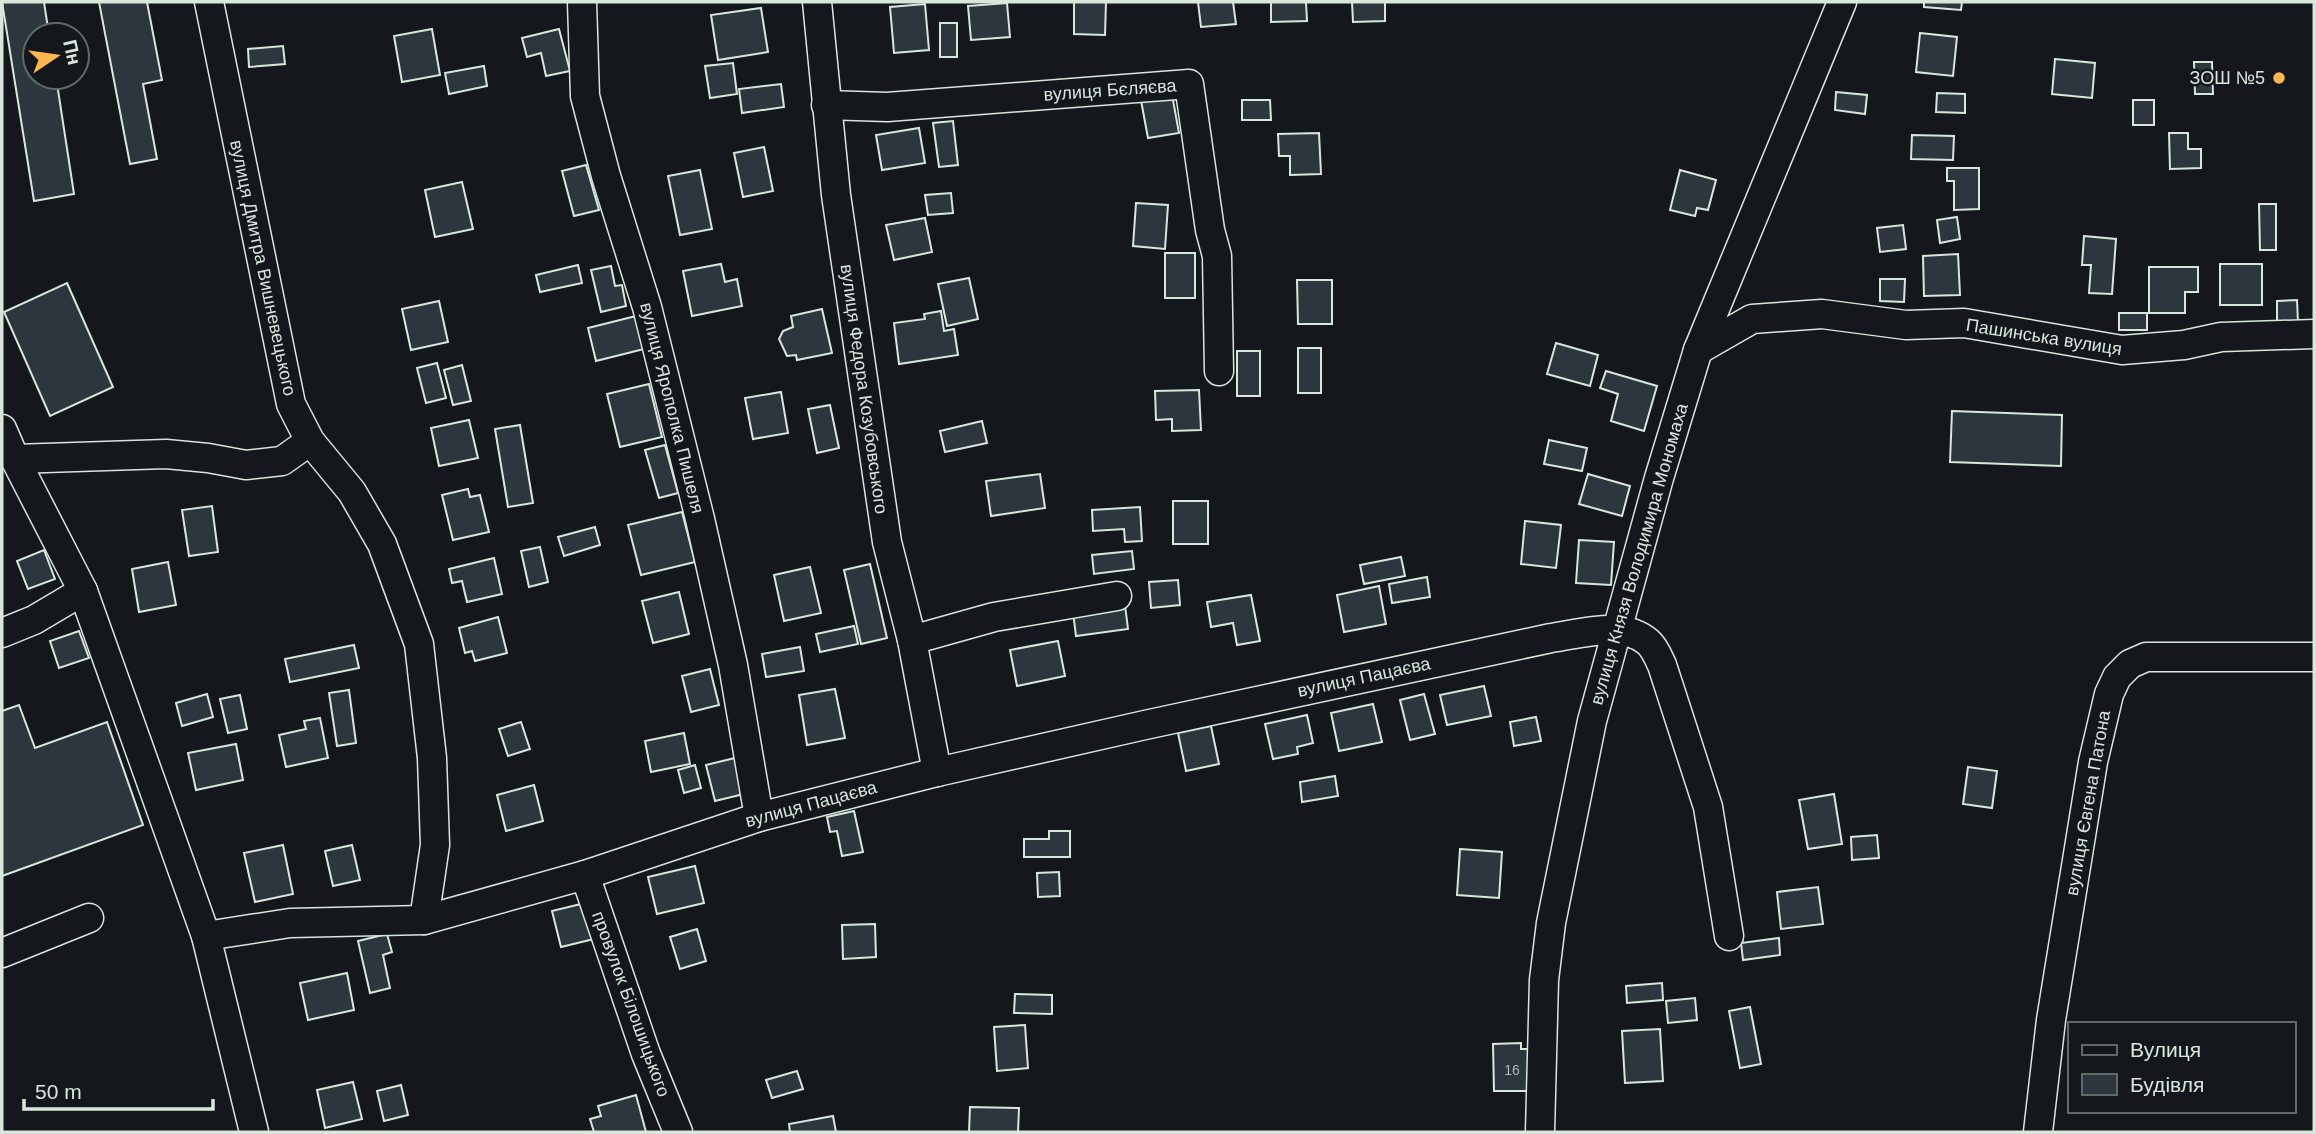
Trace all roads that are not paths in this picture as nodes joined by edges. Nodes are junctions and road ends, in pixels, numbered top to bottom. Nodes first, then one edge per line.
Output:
1 (209, 2) edge
2 (582, 2) edge
3 (817, 2) edge
4 (1842, 2) edge
5 (826, 105) junction
6 (2314, 334) edge
7 (1698, 350) junction
8 (1219, 371) dead end
9 (2, 429) edge
10 (310, 441) junction
11 (15, 459) junction
12 (83, 591) junction
13 (1117, 596) dead end
14 (1617, 630) junction
15 (2, 633) edge
16 (912, 640) junction
17 (2314, 657) edge
18 (937, 772) junction
19 (759, 817) junction
20 (585, 875) junction
21 (89, 918) dead end
22 (424, 920) junction
23 (206, 936) junction
24 (1729, 936) dead end
25 (2, 953) edge
26 (254, 1132) edge
27 (678, 1132) edge
28 (1540, 1132) edge
29 (2038, 1132) edge

1 - 10 street, вулиця Дмитра Вишневецького
2 - 19 street, вулиця Ярополка Пишеля
3 - 5 street, вулиця Федора Козубовського
4 - 7 street, вулиця Князя Володимира Мономаха
5 - 8 street, вулиця Бєляєва
5 - 16 street, вулиця Федора Козубовського
6 - 7 street, Пашинська вулиця
7 - 14 street, вулиця Князя Володимира Мономаха
9 - 11 street
10 - 11 street
10 - 22 street, вулиця Дмитра Вишневецького
11 - 12 street
12 - 15 street
12 - 23 street
13 - 16 street
14 - 18 street, вулиця Пацаєва
14 - 24 street
14 - 28 street, вулиця Князя Володимира Мономаха
16 - 18 street, вулиця Федора Козубовського
17 - 29 street, вулиця Євгена Патона
18 - 19 street, вулиця Пацаєва
19 - 20 street, вулиця Пацаєва
20 - 22 street, вулиця Пацаєва
20 - 27 street, провулок Білошицького
21 - 25 street
22 - 23 street, вулиця Пацаєва
23 - 26 street

